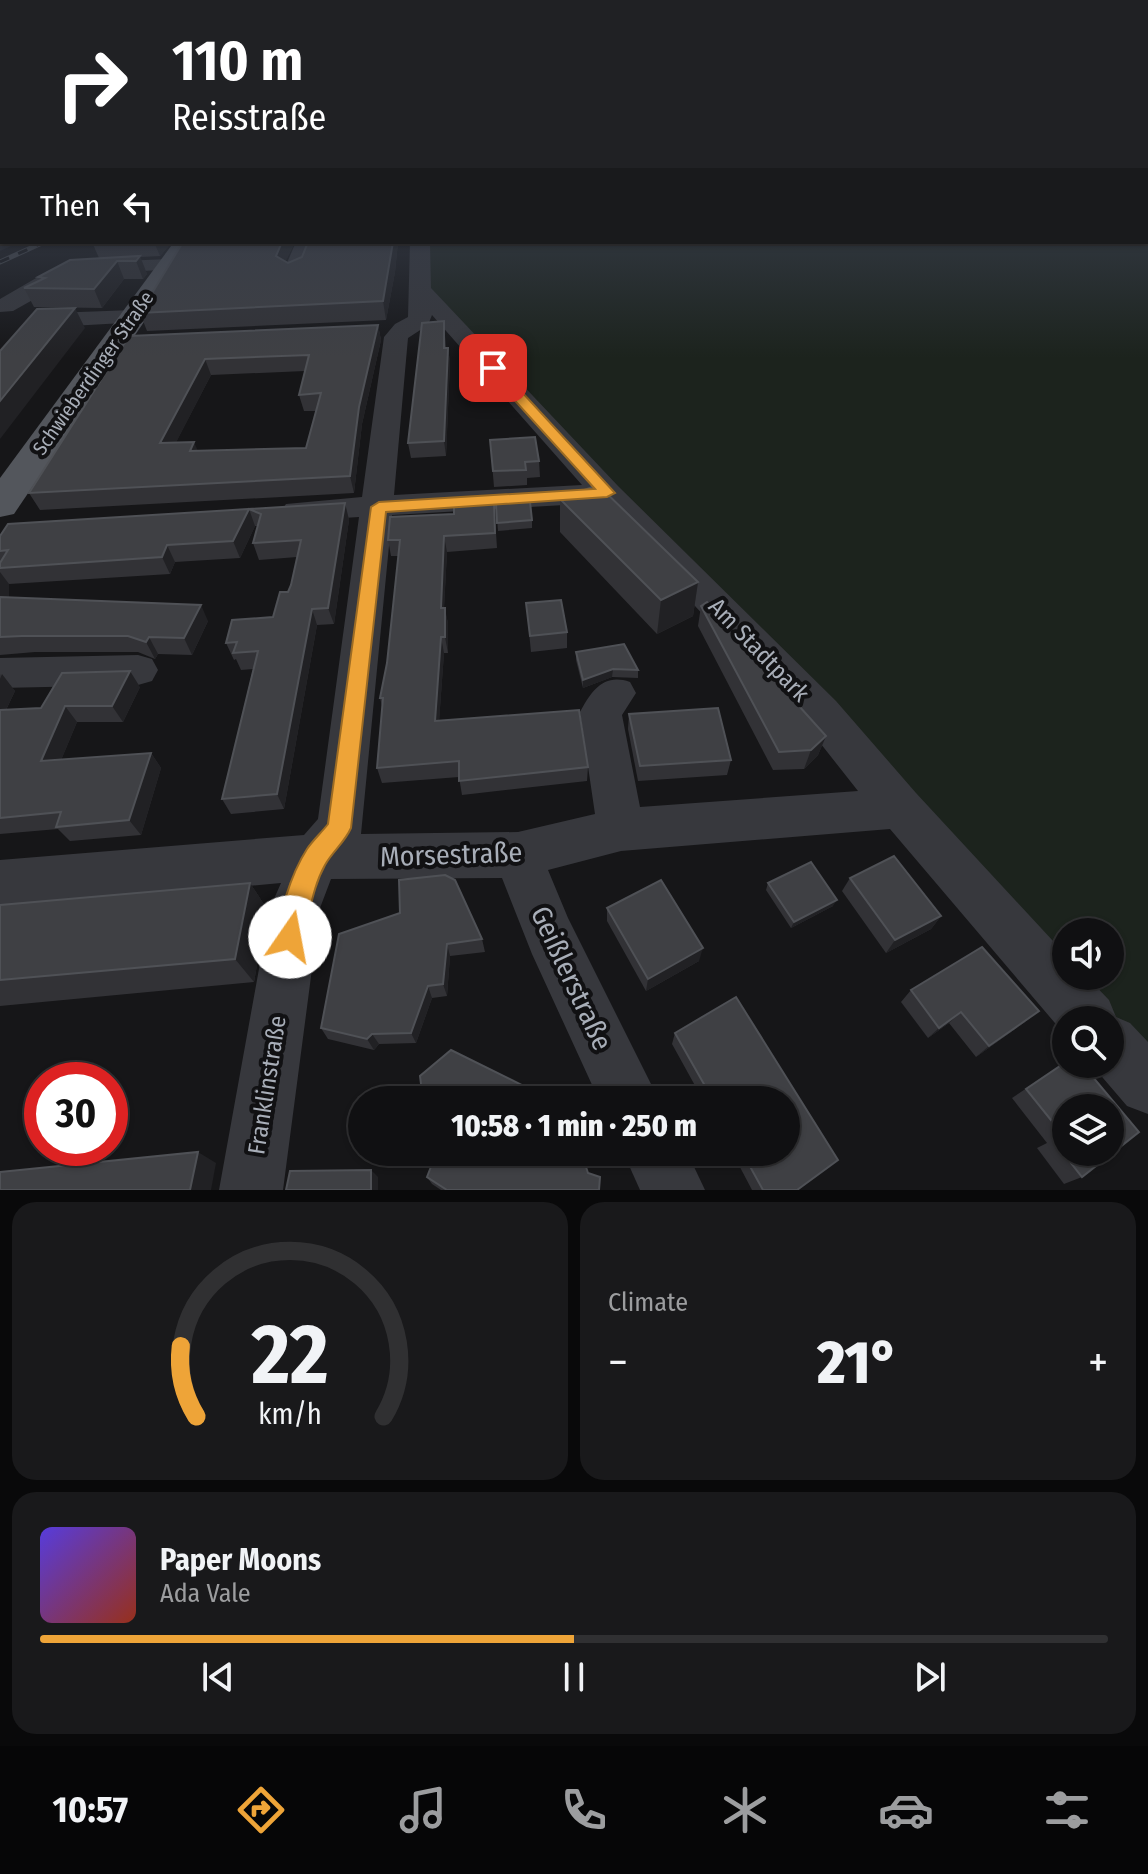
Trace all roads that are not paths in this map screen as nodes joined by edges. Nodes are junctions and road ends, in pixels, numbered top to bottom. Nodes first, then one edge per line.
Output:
1 (182, 248) edge
2 (304, 248) edge
3 (420, 248) edge
4 (169, 265) junction
5 (294, 272) edge
6 (420, 289) junction
7 (5, 306) dead end
8 (53, 320) edge
9 (454, 326) junction
10 (388, 330) junction
11 (131, 333) junction
12 (607, 493) junction
13 (379, 507) junction
14 (273, 512) edge
15 (9, 518) edge
16 (138, 670) dead end
17 (0, 673) edge
18 (616, 693) dead end
19 (900, 808) junction
20 (621, 830) junction
21 (518, 855) junction
22 (316, 857) junction
23 (0, 884) edge
24 (1077, 1006) edge
25 (1124, 1058) edge
26 (1148, 1085) edge
27 (622, 1086) edge
28 (661, 1166) edge
29 (251, 1190) edge
30 (673, 1190) edge

1 - 4 main road, Schwieberdinger Straße
2 - 5 street
3 - 6 street, Franklinstraße
4 - 7 street
4 - 11 main road, Schwieberdinger Straße
6 - 9 street, Am Stadtpark
6 - 10 street, Franklinstraße
8 - 11 street
9 - 10 street
9 - 12 street, Am Stadtpark
10 - 13 street, Franklinstraße
11 - 15 main road, Schwieberdinger Straße
12 - 13 street
12 - 19 street, Am Stadtpark
13 - 14 street
13 - 22 street, Franklinstraße
16 - 17 street
18 - 20 street
19 - 20 street, Morsestraße
19 - 24 street, Am Stadtpark
20 - 21 street, Morsestraße
21 - 22 street, Morsestraße
21 - 27 street, Geißlerstraße
22 - 23 street, Morsestraße
22 - 29 street, Franklinstraße
25 - 26 street
28 - 30 street

